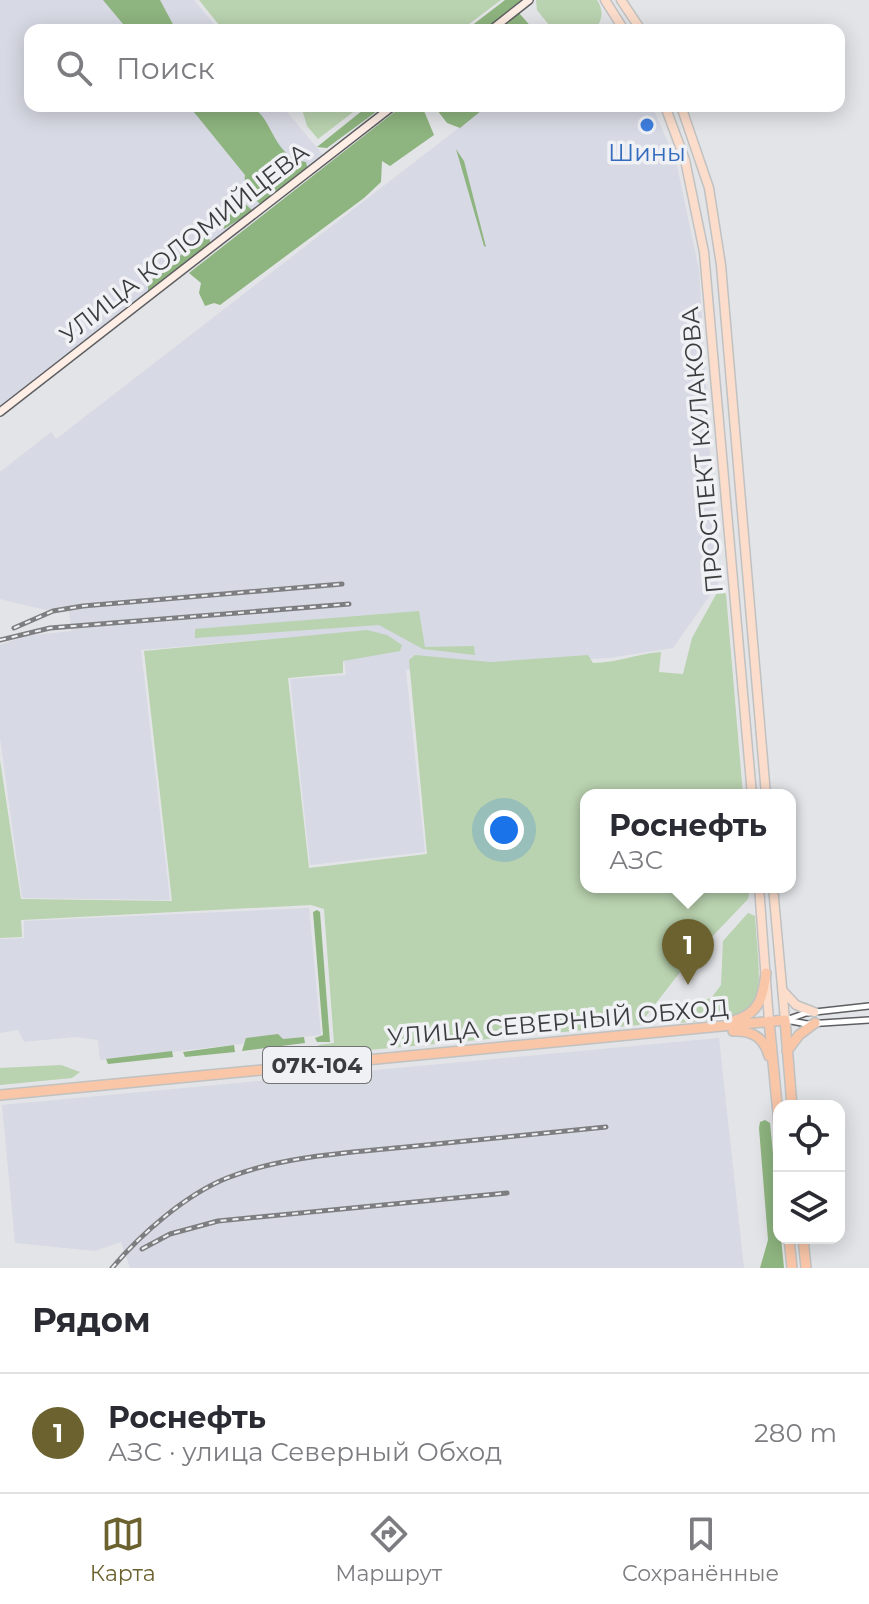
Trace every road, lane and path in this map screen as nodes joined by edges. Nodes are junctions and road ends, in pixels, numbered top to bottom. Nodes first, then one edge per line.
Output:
1 (529, 0) edge
2 (605, 0) edge
3 (623, 0) edge
4 (499, 24) edge
5 (620, 24) edge
6 (637, 24) edge
7 (385, 112) edge
8 (667, 112) edge
9 (683, 112) edge
10 (0, 412) edge
11 (751, 789) edge
12 (765, 789) edge
13 (759, 893) edge
14 (774, 893) edge
15 (766, 973) junction
16 (782, 990) junction
17 (869, 1006) edge
18 (814, 1012) junction
19 (785, 1020) junction
20 (869, 1020) edge
21 (769, 1021) junction
22 (815, 1023) junction
23 (723, 1027) junction
24 (787, 1051) junction
25 (775, 1081) junction
26 (0, 1095) edge
27 (777, 1100) edge
28 (791, 1100) edge
29 (790, 1244) edge
30 (804, 1244) edge
31 (792, 1268) edge
32 (806, 1268) edge

1 - 4 street
2 - 5 main road
3 - 6 main road
7 - 10 street, УЛИЦА КОЛОМИЙЦЕВА
8 - 11 main road, ПРОСПЕКТ КУЛАКОВА
9 - 12 main road, ПРОСПЕКТ КУЛАКОВА
13 - 15 main road
14 - 16 main road
15 - 21 main road
15 - 23 highway
16 - 18 main road
16 - 19 main road
17 - 18 street
18 - 19 street
19 - 21 highway, УЛИЦА СЕВЕРНЫЙ ОБХОД
19 - 22 street
19 - 24 highway
20 - 22 street
21 - 23 highway, УЛИЦА СЕВЕРНЫЙ ОБХОД / 07К-104
21 - 25 highway
22 - 24 highway
23 - 25 highway
23 - 26 highway, УЛИЦА СЕВЕРНЫЙ ОБХОД / 07К-104
24 - 28 highway
25 - 27 highway
29 - 31 highway
30 - 32 highway

